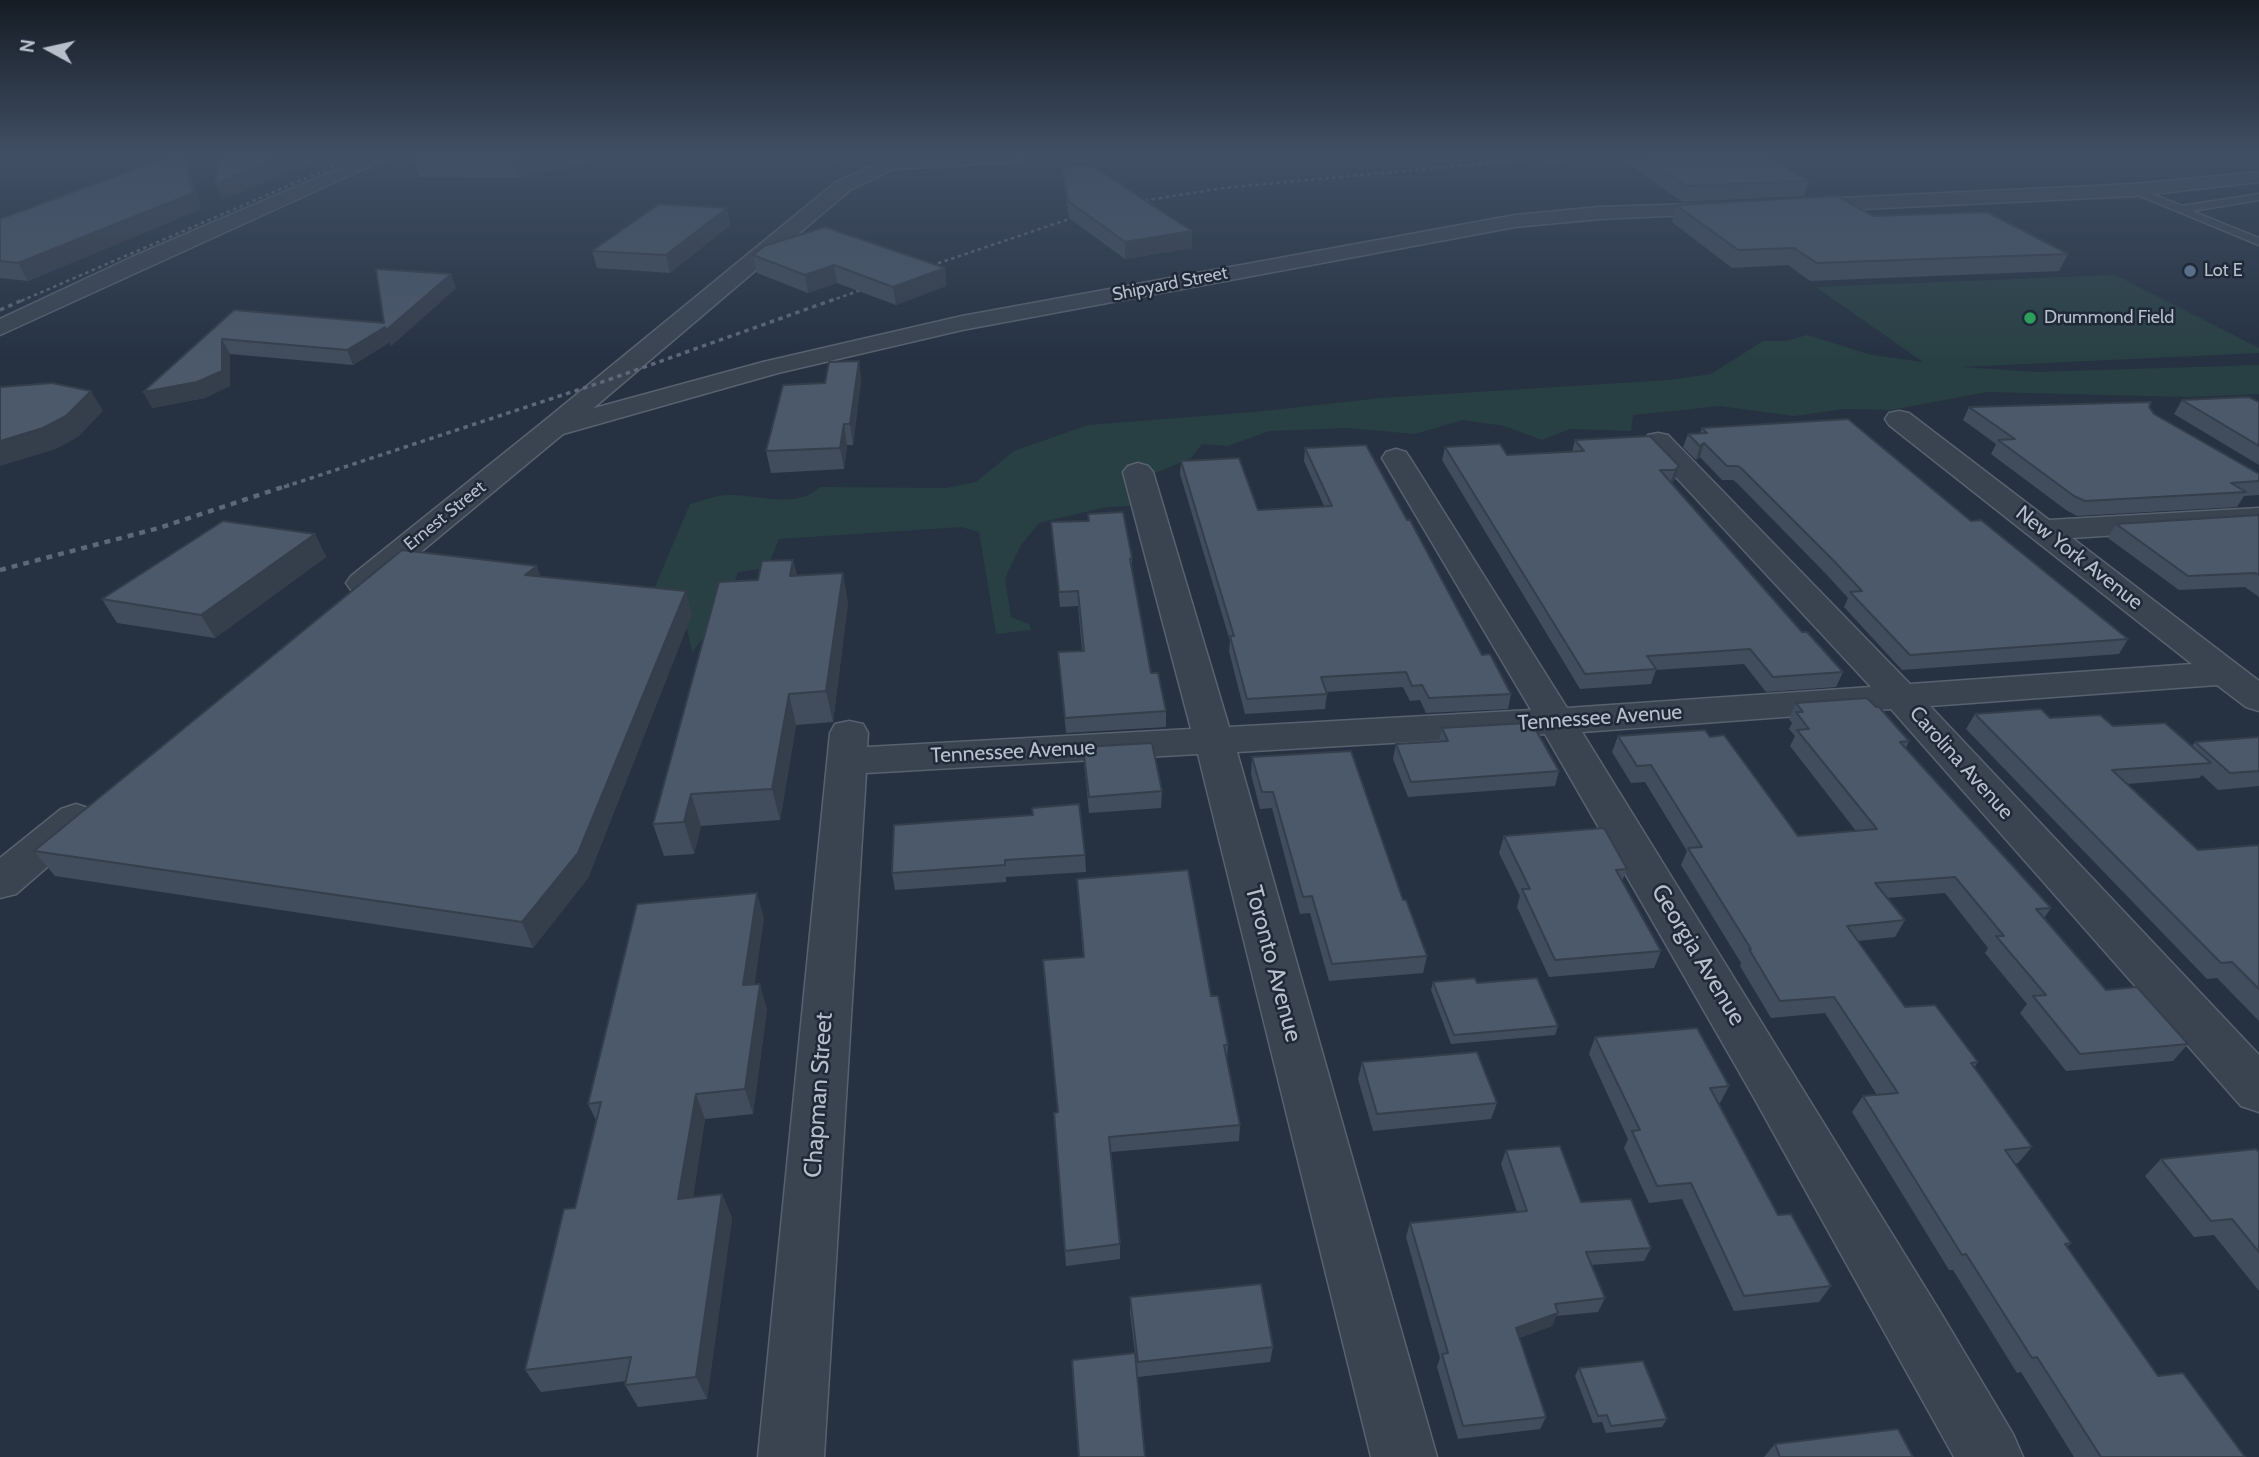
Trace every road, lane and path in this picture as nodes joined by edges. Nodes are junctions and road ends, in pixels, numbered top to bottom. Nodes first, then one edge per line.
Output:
1 (225, 225) edge
2 (796, 225) edge
3 (1496, 225) edge
4 (2220, 225) edge
5 (2259, 242) edge
6 (0, 328) edge
7 (1899, 419) dead end
8 (553, 428) junction
9 (1658, 441) edge
10 (1396, 458) dead end
11 (1138, 472) dead end
12 (2259, 517) edge
13 (2044, 530) junction
14 (337, 605) edge
15 (2226, 673) junction
16 (1901, 697) junction
17 (2259, 699) edge
18 (1559, 722) junction
19 (1214, 741) junction
20 (848, 747) joint
21 (105, 796) edge
22 (0, 882) edge
23 (2259, 1090) edge
24 (791, 1457) edge
25 (1404, 1457) edge
26 (1990, 1457) edge

1 - 6 street
2 - 8 street, Ernest Street
3 - 8 street, Shipyard Street
4 - 5 lane
7 - 13 street, New York Avenue
8 - 14 street, Ernest Street
9 - 16 street, Carolina Avenue
10 - 18 street, Georgia Avenue
11 - 19 street, Toronto Avenue
12 - 13 street
13 - 15 street, New York Avenue
15 - 16 street, Tennessee Avenue
15 - 17 street, New York Avenue
16 - 18 street, Tennessee Avenue
16 - 23 street, Carolina Avenue
18 - 19 street, Tennessee Avenue
18 - 26 street, Georgia Avenue
19 - 20 street, Tennessee Avenue
19 - 25 street, Toronto Avenue
20 - 24 street, Chapman Street
21 - 22 street

